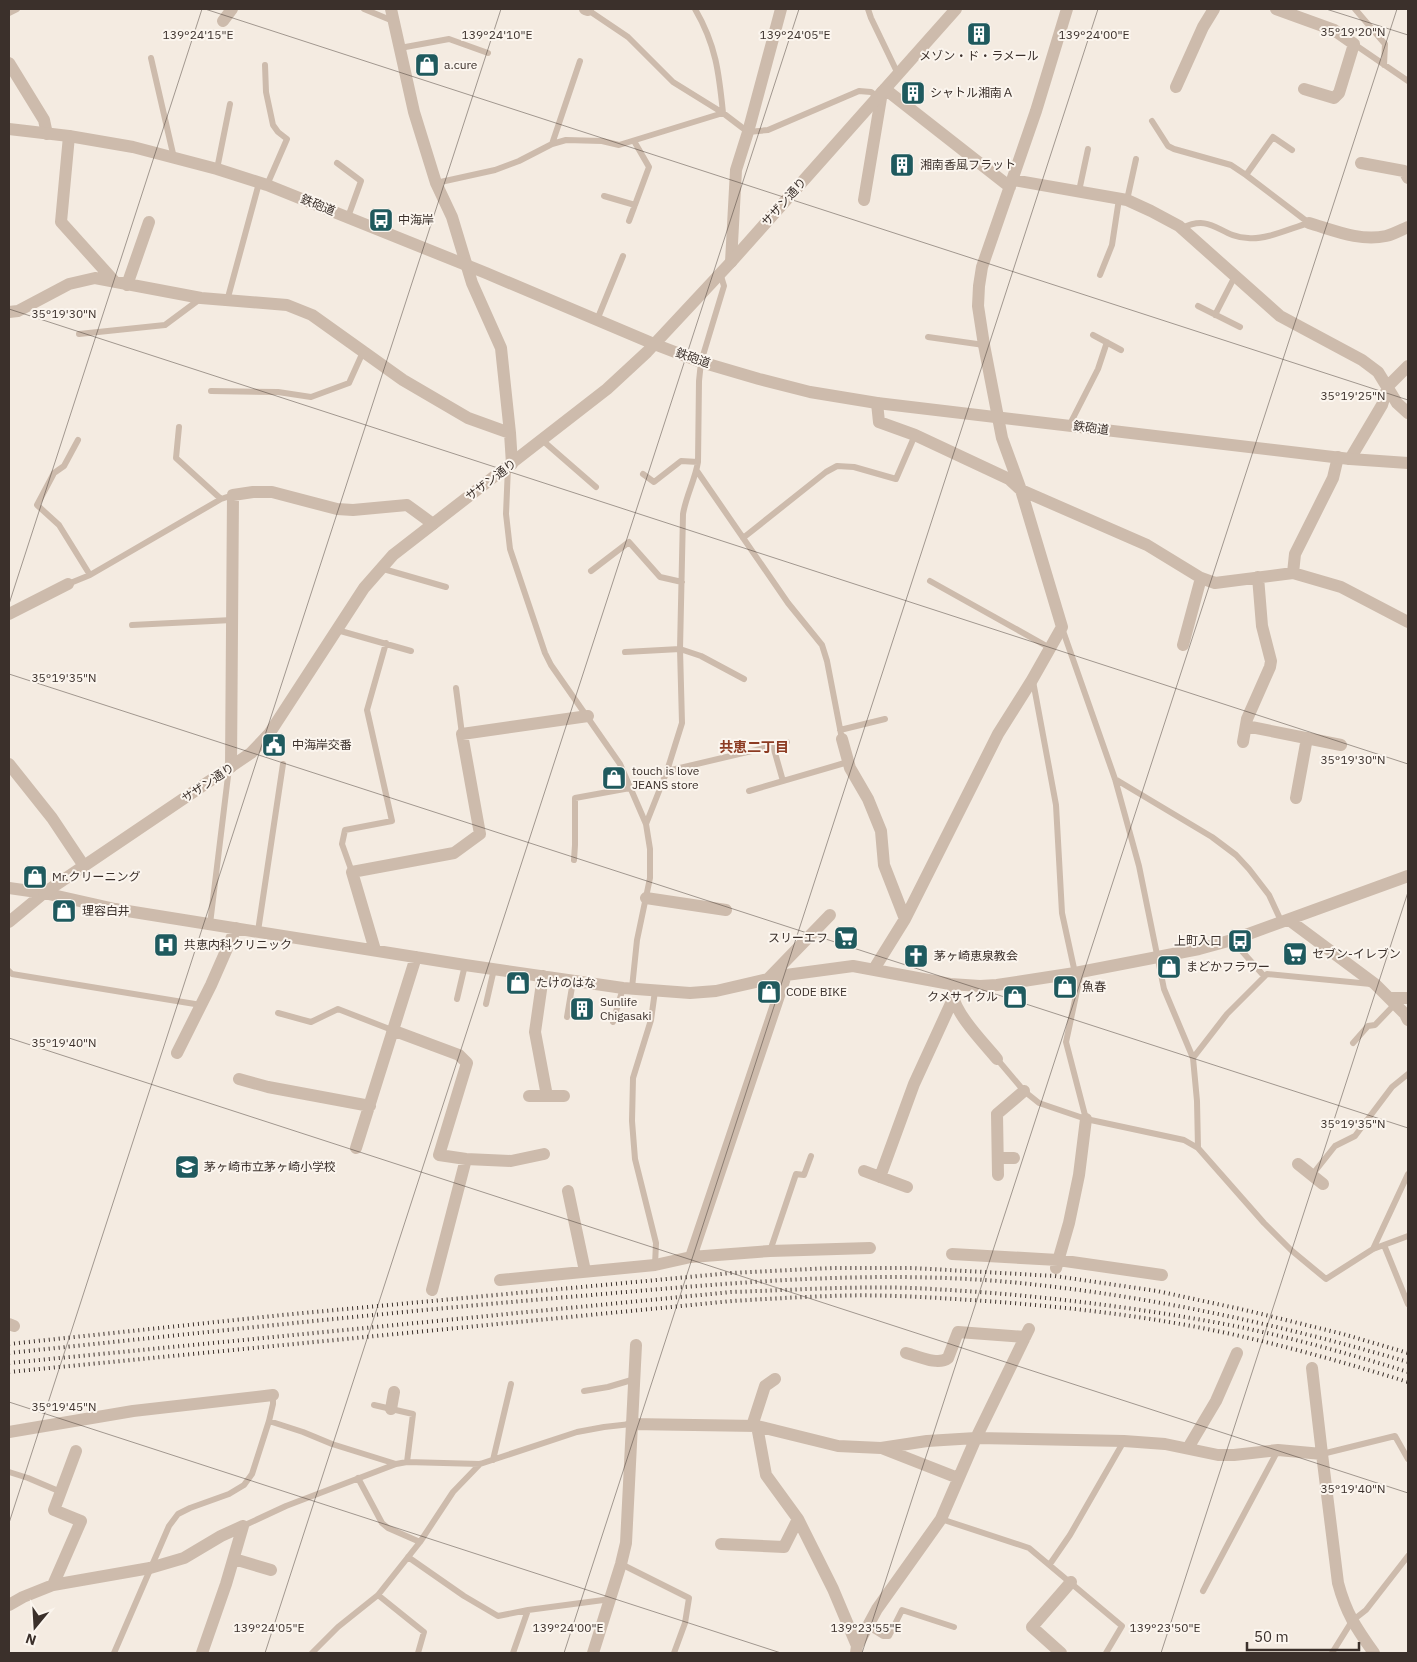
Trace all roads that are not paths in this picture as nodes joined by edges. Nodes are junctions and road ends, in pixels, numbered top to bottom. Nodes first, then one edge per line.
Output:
1 (17, 9) edge
2 (232, 9) edge
3 (364, 9) edge
4 (390, 9) edge
5 (695, 9) edge
6 (781, 9) edge
7 (868, 9) edge
8 (956, 9) edge
9 (1067, 9) edge
10 (1214, 9) edge
11 (1276, 9) edge
12 (1355, 9) edge
13 (587, 10) edge
14 (9, 14) edge
15 (223, 21) dead end
16 (394, 22) junction
17 (1354, 44) junction
18 (400, 48) junction
19 (488, 53) dead end
20 (151, 58) dead end
21 (580, 61) dead end
22 (9, 63) edge
23 (265, 65) dead end
24 (1384, 65) junction
25 (898, 74) junction
26 (1408, 81) edge
27 (1176, 87) dead end
28 (1304, 89) dead end
29 (882, 93) junction
30 (230, 104) dead end
31 (723, 113) junction
32 (1152, 121) dead end
33 (9, 129) edge
34 (748, 132) junction
35 (47, 134) junction
36 (69, 136) junction
37 (634, 141) junction
38 (552, 144) junction
39 (1088, 149) dead end
40 (1292, 150) dead end
41 (174, 158) junction
42 (1136, 159) dead end
43 (337, 163) dead end
44 (1361, 163) dead end
45 (217, 169) junction
46 (1246, 175) junction
47 (1408, 178) edge
48 (436, 183) junction
49 (263, 184) junction
50 (1012, 184) junction
51 (1079, 192) junction
52 (604, 196) dead end
53 (864, 200) dead end
54 (1123, 200) junction
55 (635, 204) junction
56 (348, 218) junction
57 (629, 221) dead end
58 (149, 222) dead end
59 (1308, 223) junction
60 (1181, 228) junction
61 (1406, 230) edge
62 (623, 256) dead end
63 (731, 262) junction
64 (468, 265) junction
65 (720, 273) junction
66 (1100, 275) dead end
67 (1235, 276) junction
68 (121, 284) junction
69 (201, 298) junction
70 (228, 301) junction
71 (1198, 306) dead end
72 (9, 312) edge
73 (1215, 315) junction
74 (597, 320) junction
75 (1240, 327) dead end
76 (79, 334) dead end
77 (1093, 335) dead end
78 (928, 337) dead end
79 (1107, 342) junction
80 (654, 344) junction
81 (984, 345) junction
82 (1121, 350) dead end
83 (364, 352) junction
84 (701, 362) junction
85 (1408, 366) edge
86 (1388, 386) junction
87 (211, 391) dead end
88 (877, 404) junction
89 (1408, 413) edge
90 (998, 418) junction
91 (1069, 426) junction
92 (179, 427) dead end
93 (510, 433) junction
94 (915, 435) junction
95 (78, 440) dead end
96 (542, 440) junction
97 (1344, 458) junction
98 (698, 462) junction
99 (1408, 463) edge
100 (510, 465) junction
101 (697, 471) junction
102 (643, 474) dead end
103 (596, 487) dead end
104 (1020, 490) junction
105 (227, 497) junction
106 (433, 524) junction
107 (743, 538) junction
108 (380, 568) junction
109 (591, 571) dead end
110 (1293, 573) junction
111 (90, 575) junction
112 (1200, 578) junction
113 (1258, 578) junction
114 (930, 581) dead end
115 (682, 582) junction
116 (68, 584) joint
117 (446, 587) dead end
118 (10, 610) edge
119 (232, 620) junction
120 (1408, 622) edge
121 (132, 625) dead end
122 (1062, 627) junction
123 (337, 630) junction
124 (386, 643) junction
125 (1183, 646) dead end
126 (1050, 648) junction
127 (680, 649) junction
128 (411, 650) dead end
129 (625, 652) dead end
130 (744, 679) dead end
131 (1032, 680) junction
132 (456, 688) dead end
133 (588, 716) junction
134 (885, 719) dead end
135 (1246, 726) junction
136 (462, 734) junction
137 (841, 735) junction
138 (1307, 738) junction
139 (787, 742) dead end
140 (1243, 742) dead end
141 (1341, 745) dead end
142 (773, 746) junction
143 (848, 762) junction
144 (9, 764) edge
145 (283, 764) dead end
146 (230, 768) junction
147 (667, 771) junction
148 (1115, 779) junction
149 (783, 781) junction
150 (630, 788) junction
151 (748, 791) dead end
152 (1296, 798) dead end
153 (646, 824) junction
154 (574, 860) dead end
155 (84, 866) junction
156 (352, 872) junction
157 (1408, 876) edge
158 (9, 888) edge
159 (44, 894) junction
160 (646, 898) junction
161 (726, 910) dead end
162 (830, 915) dead end
163 (905, 920) junction
164 (9, 922) edge
165 (1285, 922) junction
166 (210, 924) junction
167 (236, 928) junction
168 (258, 931) junction
169 (1232, 940) junction
170 (375, 950) junction
171 (1158, 956) junction
172 (416, 957) junction
173 (466, 965) junction
174 (494, 969) junction
175 (874, 969) junction
176 (9, 971) edge
177 (1078, 972) junction
178 (786, 975) junction
179 (543, 976) junction
180 (1264, 976) junction
181 (767, 979) junction
182 (573, 981) junction
183 (950, 984) junction
184 (1375, 984) junction
185 (627, 988) junction
186 (655, 991) junction
187 (1408, 998) edge
188 (457, 999) dead end
189 (954, 999) junction
190 (1392, 1001) junction
191 (486, 1004) dead end
192 (201, 1005) junction
193 (278, 1013) dead end
194 (567, 1017) dead end
195 (1408, 1020) edge
196 (613, 1022) dead end
197 (392, 1030) junction
198 (1352, 1043) dead end
199 (177, 1053) dead end
200 (1193, 1058) junction
201 (997, 1059) joint
202 (1408, 1074) edge
203 (239, 1080) dead end
204 (1024, 1092) junction
205 (529, 1096) dead end
206 (547, 1096) junction
207 (564, 1096) dead end
208 (370, 1106) junction
209 (1086, 1119) junction
210 (356, 1148) dead end
211 (1198, 1148) junction
212 (544, 1154) dead end
213 (811, 1156) dead end
214 (998, 1158) junction
215 (1014, 1158) dead end
216 (466, 1159) junction
217 (1298, 1164) dead end
218 (864, 1171) dead end
219 (1408, 1174) edge
220 (998, 1175) dead end
221 (1312, 1175) junction
222 (880, 1177) junction
223 (1323, 1184) dead end
224 (907, 1187) dead end
225 (568, 1191) dead end
226 (1408, 1236) edge
227 (1384, 1245) junction
228 (870, 1248) dead end
229 (1373, 1250) junction
230 (770, 1251) junction
231 (952, 1254) dead end
232 (691, 1257) junction
233 (1057, 1264) junction
234 (655, 1265) junction
235 (585, 1271) junction
236 (1162, 1275) dead end
237 (500, 1280) dead end
238 (432, 1290) dead end
239 (1408, 1304) edge
240 (636, 1345) dead end
241 (906, 1353) dead end
242 (1237, 1353) dead end
243 (1312, 1368) dead end
244 (635, 1379) junction
245 (774, 1379) dead end
246 (511, 1384) dead end
247 (584, 1391) dead end
248 (394, 1392) dead end
249 (273, 1395) joint
250 (374, 1406) dead end
251 (391, 1410) junction
252 (269, 1421) junction
253 (631, 1424) junction
254 (754, 1426) junction
255 (9, 1432) edge
256 (976, 1438) junction
257 (1124, 1441) junction
258 (881, 1448) junction
259 (1188, 1448) junction
260 (1278, 1450) junction
261 (76, 1451) dead end
262 (1322, 1454) junction
263 (1408, 1459) edge
264 (493, 1460) junction
265 (407, 1462) junction
266 (396, 1464) junction
267 (480, 1464) junction
268 (9, 1472) edge
269 (358, 1478) junction
270 (958, 1478) junction
271 (61, 1492) junction
272 (798, 1519) junction
273 (941, 1519) junction
274 (242, 1526) junction
275 (420, 1542) junction
276 (721, 1544) dead end
277 (1408, 1556) edge
278 (408, 1557) junction
279 (234, 1559) junction
280 (621, 1564) junction
281 (1050, 1564) junction
282 (150, 1568) junction
283 (271, 1570) dead end
284 (1071, 1582) junction
285 (52, 1585) junction
286 (1204, 1591) dead end
287 (378, 1596) junction
288 (610, 1599) junction
289 (9, 1605) edge
290 (528, 1610) junction
291 (1352, 1621) junction
292 (867, 1626) junction
293 (954, 1627) dead end
294 (857, 1650) edge
295 (114, 1653) edge
296 (202, 1653) edge
297 (312, 1653) edge
298 (418, 1653) edge
299 (513, 1653) edge
300 (593, 1653) edge
301 (674, 1653) edge
302 (1061, 1653) edge
303 (1106, 1653) edge
304 (1332, 1653) edge
305 (1374, 1653) edge

1 - 14 lane
2 - 15 street
3 - 16 lane
4 - 16 street
5 - 31 lane
6 - 34 street
7 - 25 lane
8 - 25 street, サザン通り
9 - 50 street
10 - 27 street
11 - 17 street
12 - 24 lane
13 - 31 lane
16 - 18 street
17 - 24 lane
17 - 28 street
18 - 19 lane
18 - 48 street
20 - 41 lane
21 - 38 lane
22 - 35 street
23 - 49 lane
24 - 26 lane
25 - 29 street, サザン通り
29 - 34 lane
29 - 50 street
29 - 53 street
29 - 63 street, サザン通り
30 - 45 lane
31 - 34 lane
31 - 37 lane
32 - 46 lane
33 - 35 street, 鉄砲道
34 - 63 street
35 - 36 street, 鉄砲道
36 - 41 street, 鉄砲道
36 - 68 street
37 - 38 lane
37 - 55 lane
38 - 48 lane
39 - 51 lane
40 - 46 lane
41 - 45 street, 鉄砲道
42 - 54 lane
43 - 56 lane
44 - 47 street
45 - 49 street, 鉄砲道
46 - 59 lane
48 - 64 street
49 - 56 street, 鉄砲道
49 - 70 lane
50 - 51 street
50 - 81 street
51 - 54 street
52 - 55 lane
54 - 60 street
54 - 66 lane
55 - 57 lane
56 - 64 street, 鉄砲道
58 - 68 street
59 - 60 lane
59 - 61 street
60 - 67 street
62 - 74 lane
63 - 65 street, サザン通り
64 - 74 street, 鉄砲道
64 - 93 street
65 - 80 street, サザン通り
65 - 84 lane
67 - 73 lane
67 - 86 street
68 - 69 street
68 - 72 street
69 - 70 street
69 - 76 lane
70 - 83 street
71 - 73 lane
73 - 75 lane
74 - 80 street, 鉄砲道
77 - 79 lane
78 - 81 lane
79 - 82 lane
79 - 91 lane
80 - 84 street, 鉄砲道
80 - 96 street, サザン通り
81 - 90 street
83 - 87 lane
83 - 93 street
84 - 88 street, 鉄砲道
84 - 98 lane
85 - 86 street
86 - 89 street
86 - 97 street
88 - 90 street, 鉄砲道
88 - 94 street
90 - 91 street, 鉄砲道
90 - 104 street
91 - 97 street, 鉄砲道
92 - 105 lane
93 - 100 street
94 - 104 street
94 - 107 lane
95 - 111 lane
96 - 100 street, サザン通り
96 - 103 lane
97 - 99 street, 鉄砲道
97 - 110 street
98 - 101 lane
98 - 102 lane
100 - 106 street, サザン通り
100 - 133 lane
101 - 107 lane
101 - 115 lane
104 - 112 street
104 - 122 street
105 - 106 street
105 - 111 lane
105 - 119 street
106 - 108 street, サザン通り
107 - 137 lane
108 - 117 lane
108 - 123 street, サザン通り
109 - 115 lane
110 - 113 street
110 - 120 street
111 - 116 lane
112 - 113 street
112 - 125 street
113 - 135 street
114 - 126 lane
115 - 127 lane
116 - 118 street
119 - 121 lane
119 - 146 street
122 - 126 street
122 - 148 lane
123 - 124 lane
123 - 146 street, サザン通り
124 - 128 lane
124 - 156 lane
126 - 131 street
127 - 129 lane
127 - 130 lane
127 - 147 lane
131 - 163 street
131 - 177 lane
132 - 136 lane
133 - 136 street
133 - 150 lane
134 - 137 lane
135 - 138 street
135 - 140 street
136 - 156 street
137 - 143 street
138 - 141 street
138 - 152 street
139 - 142 lane
142 - 147 lane
142 - 149 lane
143 - 149 lane
143 - 163 street
144 - 155 street
145 - 168 lane
146 - 155 street, サザン通り
146 - 166 lane
147 - 153 lane
148 - 165 lane
148 - 171 lane
149 - 151 lane
150 - 153 lane
150 - 154 lane
153 - 160 lane
155 - 159 street, サザン通り
156 - 170 street
157 - 165 street
158 - 159 street
159 - 164 street, サザン通り
159 - 166 street
160 - 161 street
160 - 185 lane
162 - 181 street
163 - 175 street
165 - 169 street
165 - 184 street
166 - 167 street
167 - 168 street
167 - 192 street
168 - 170 street
169 - 171 street
169 - 180 lane
170 - 172 street
171 - 177 street
171 - 200 lane
172 - 173 street
172 - 197 street
173 - 174 street
173 - 188 lane
174 - 179 street
174 - 191 lane
175 - 178 street
175 - 183 street
176 - 192 lane
177 - 183 street
177 - 209 lane
178 - 181 street
178 - 232 street
179 - 182 street
179 - 206 street
180 - 184 lane
180 - 200 lane
181 - 186 street
182 - 185 street
182 - 194 lane
183 - 189 street
184 - 190 street
185 - 186 street
185 - 196 lane
186 - 234 lane
187 - 190 street
189 - 201 street
189 - 222 street
190 - 195 street
190 - 198 lane
192 - 199 street
193 - 197 lane
197 - 208 street
197 - 216 street
200 - 211 lane
201 - 204 lane
202 - 221 lane
203 - 208 street
204 - 209 lane
204 - 214 street
205 - 206 street
206 - 207 street
208 - 210 street
209 - 211 lane
209 - 233 street
211 - 229 lane
212 - 216 street
213 - 230 lane
214 - 215 street
214 - 220 street
216 - 238 street
217 - 221 street
218 - 222 street
219 - 229 lane
221 - 223 street
222 - 224 street
225 - 235 street
226 - 227 lane
227 - 229 lane
227 - 239 lane
228 - 230 street
230 - 232 street
231 - 233 street
232 - 234 street
233 - 236 street
234 - 235 street
235 - 237 street
240 - 244 street
241 - 256 street
242 - 259 street
243 - 262 street
244 - 247 lane
244 - 253 street
245 - 254 street
246 - 264 lane
248 - 251 street
249 - 252 lane
249 - 255 street
250 - 251 lane
251 - 265 lane
252 - 266 lane
252 - 282 lane
253 - 254 street
253 - 264 lane
253 - 280 street
254 - 258 street
254 - 272 street
256 - 257 street
256 - 258 street
256 - 270 street
257 - 259 street
257 - 281 lane
258 - 270 street
259 - 260 street
260 - 262 street
260 - 286 lane
261 - 271 street
262 - 263 lane
262 - 291 street
264 - 267 lane
265 - 266 lane
265 - 267 lane
266 - 269 lane
267 - 275 lane
268 - 271 lane
269 - 274 lane
269 - 275 lane
270 - 273 street
271 - 285 street
272 - 276 street
272 - 294 street
273 - 281 lane
273 - 292 street
274 - 279 street
274 - 282 street
275 - 278 lane
277 - 291 lane
278 - 287 lane
278 - 290 lane
279 - 283 street
279 - 296 street
280 - 288 street
280 - 301 lane
281 - 284 lane
282 - 285 street
282 - 295 lane
284 - 302 street
284 - 303 lane
285 - 289 street
287 - 297 lane
287 - 298 lane
288 - 290 lane
288 - 300 street
290 - 299 lane
291 - 304 lane
291 - 305 street
292 - 293 lane
292 - 294 street

